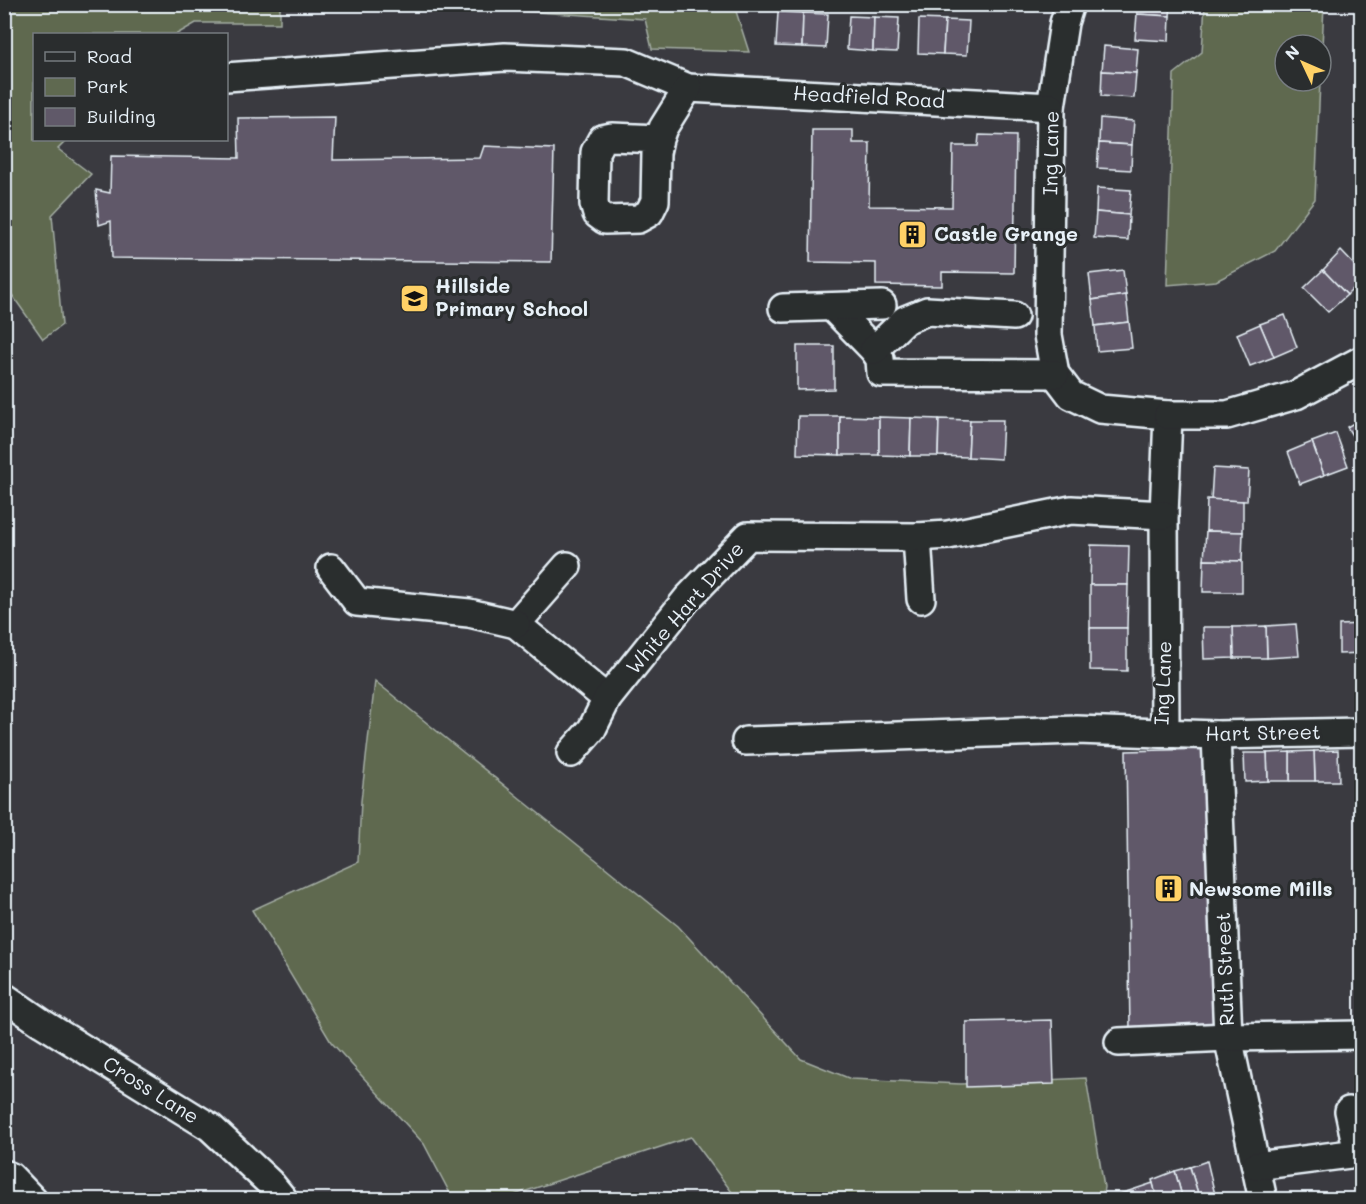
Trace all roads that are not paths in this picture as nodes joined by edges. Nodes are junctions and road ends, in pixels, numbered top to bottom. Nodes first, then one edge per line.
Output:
1 (1070, 4) edge
2 (228, 77) edge
3 (688, 88) junction
4 (1051, 107) junction
5 (661, 134) dead end
6 (882, 306) dead end
7 (832, 307) junction
8 (783, 308) dead end
9 (1014, 316) dead end
10 (1362, 360) edge
11 (877, 361) junction
12 (1055, 374) junction
13 (1168, 415) junction
14 (1164, 515) junction
15 (917, 537) junction
16 (567, 566) dead end
17 (331, 568) dead end
18 (921, 599) dead end
19 (516, 624) junction
20 (607, 699) junction
21 (1362, 732) edge
22 (1165, 733) junction
23 (1216, 735) junction
24 (746, 741) dead end
25 (571, 753) dead end
26 (4, 997) edge
27 (1362, 1035) edge
28 (1228, 1037) junction
29 (1119, 1042) dead end
30 (1349, 1111) dead end
31 (1360, 1160) edge
32 (1256, 1166) junction
33 (4, 1174) edge
34 (33, 1200) edge
35 (284, 1200) edge
36 (1263, 1200) edge

1 - 4 street, Ing Lane
2 - 3 street, Headfield Road
3 - 4 street, Headfield Road
3 - 5 street
4 - 12 street, Ing Lane
6 - 7 street
7 - 8 street
7 - 11 street
9 - 11 street
10 - 13 street
11 - 12 street
12 - 13 street
13 - 14 street, Ing Lane
14 - 15 street, White Hart Drive
14 - 22 street, Ing Lane
15 - 18 street
15 - 20 street, White Hart Drive
16 - 19 street
17 - 19 street
19 - 20 street
20 - 25 street, White Hart Drive
21 - 23 street, Hart Street
22 - 23 street, Hart Street
22 - 24 street, Ing Lane
23 - 28 street, Ruth Street
26 - 35 street, Cross Lane
27 - 28 street
28 - 29 street
28 - 32 street, Ruth Street
30 - 31 street
31 - 32 street
32 - 36 street, Ruth Street
33 - 34 street

